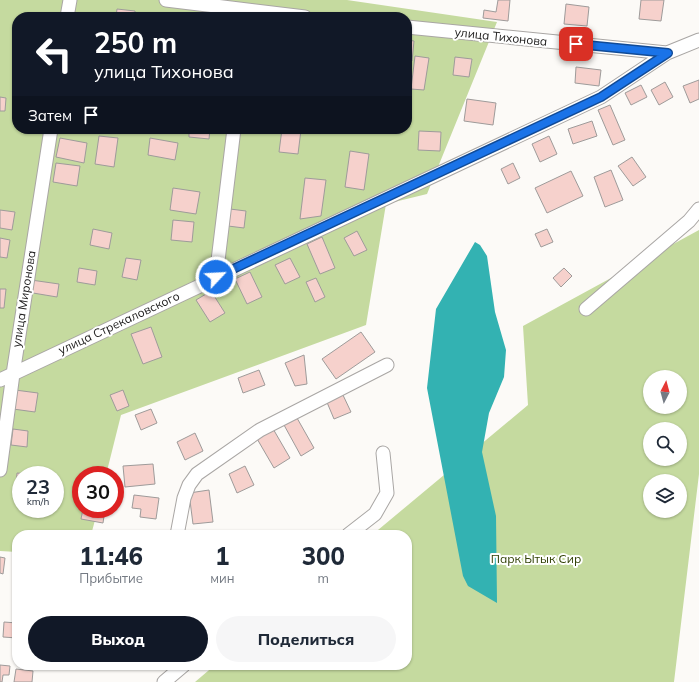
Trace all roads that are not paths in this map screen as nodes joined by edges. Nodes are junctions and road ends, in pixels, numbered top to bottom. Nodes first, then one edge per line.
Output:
1 (70, 0) edge
2 (166, 0) edge
3 (68, 12) edge
4 (236, 12) edge
5 (412, 27) edge
6 (699, 40) edge
7 (668, 53) junction
8 (50, 134) edge
9 (233, 134) edge
10 (699, 209) edge
11 (216, 277) junction
12 (586, 309) dead end
13 (387, 365) dead end
14 (13, 374) junction
15 (0, 380) edge
16 (383, 453) dead end
17 (0, 470) edge
18 (178, 530) edge
19 (354, 530) edge
20 (167, 670) edge
21 (178, 670) edge
22 (165, 680) edge

1 - 3 street
2 - 4 street
5 - 7 street, улица Тихонова
6 - 7 street, улица Стрекаловского
7 - 11 street, улица Стрекаловского
8 - 14 street, улица Миронова
9 - 11 street
10 - 12 street
11 - 14 street, улица Стрекаловского
13 - 18 street
14 - 15 street, улица Стрекаловского
14 - 17 street, улица Миронова
16 - 19 street
20 - 22 street
21 - 22 street

